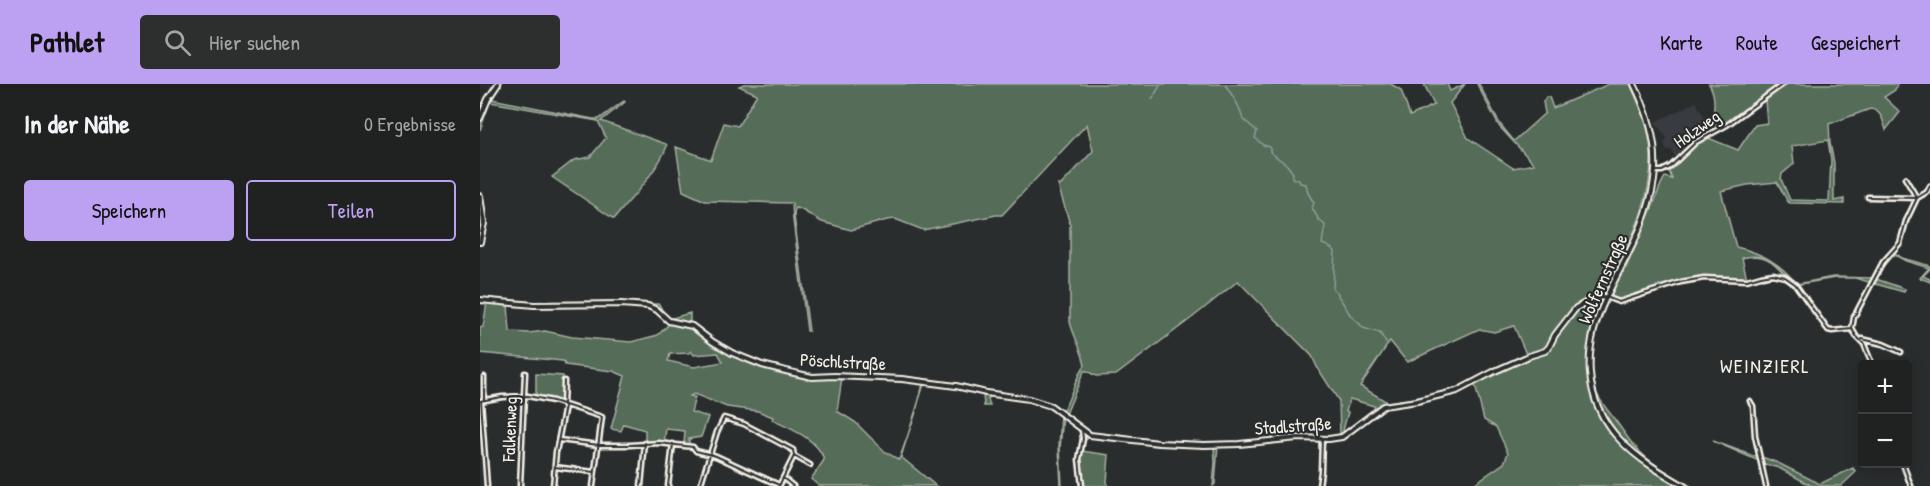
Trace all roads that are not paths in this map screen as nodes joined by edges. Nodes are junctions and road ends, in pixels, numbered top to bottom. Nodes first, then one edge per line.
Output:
1 (498, 84) edge
2 (1634, 84) edge
3 (1783, 84) edge
4 (482, 107) edge
5 (480, 118) edge
6 (1655, 171) junction
7 (1905, 178) dead end
8 (1930, 186) edge
9 (480, 196) edge
10 (1868, 197) dead end
11 (1917, 198) junction
12 (480, 242) edge
13 (1606, 297) junction
14 (480, 300) edge
15 (1852, 329) junction
16 (1861, 339) junction
17 (1902, 352) dead end
18 (1870, 360) edge
19 (525, 373) dead end
20 (484, 377) dead end
21 (564, 381) dead end
22 (524, 396) junction
23 (482, 401) edge
24 (1750, 401) dead end
25 (564, 406) junction
26 (1082, 430) junction
27 (1090, 435) junction
28 (1083, 439) junction
29 (1322, 439) junction
30 (559, 440) junction
31 (645, 443) junction
32 (673, 444) junction
33 (599, 445) junction
34 (710, 454) junction
35 (795, 456) junction
36 (810, 465) dead end
37 (555, 468) junction
38 (1904, 468) edge
39 (595, 472) junction
40 (783, 478) junction
41 (487, 486) edge
42 (520, 486) edge
43 (553, 486) edge
44 (594, 486) edge
45 (641, 486) edge
46 (668, 486) edge
47 (700, 486) edge
48 (779, 486) edge
49 (793, 486) edge
50 (1082, 486) edge
51 (1319, 486) edge
52 (1684, 486) edge
53 (1766, 486) edge
54 (1911, 486) edge

1 - 4 street
2 - 6 street, Wolfernstraße
3 - 6 street, Holzweg
4 - 5 street
6 - 13 street, Wolfernstraße
7 - 11 street
8 - 11 street
9 - 12 street
10 - 11 street
11 - 15 street
13 - 15 street
13 - 29 street, Stadlstraße
13 - 52 street, Wolfernstraße
14 - 26 street, Pöschlstraße
15 - 16 street
16 - 17 street
16 - 18 street
19 - 22 street, Falkenweg
20 - 23 street
21 - 25 street
22 - 23 street
22 - 25 street
22 - 42 street, Falkenweg
23 - 41 street
24 - 53 street
25 - 30 street
25 - 33 street
26 - 27 street, Stadlstraße
26 - 28 street
27 - 28 street
27 - 29 street, Stadlstraße
28 - 50 street
29 - 51 street
30 - 33 street
30 - 37 street
31 - 32 street
31 - 33 street
31 - 45 street
32 - 34 street
32 - 46 street
33 - 39 street
34 - 35 street
34 - 47 street
34 - 48 street
35 - 36 street
35 - 40 street
37 - 39 street
37 - 43 street
38 - 54 street
39 - 44 street
40 - 48 street
40 - 49 street

